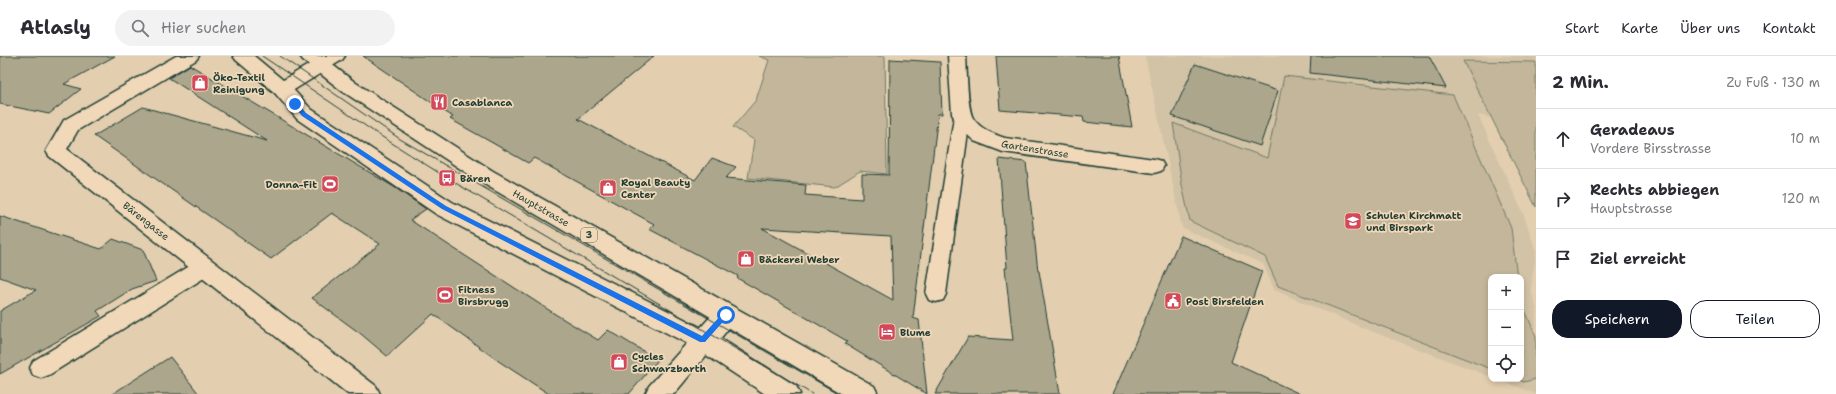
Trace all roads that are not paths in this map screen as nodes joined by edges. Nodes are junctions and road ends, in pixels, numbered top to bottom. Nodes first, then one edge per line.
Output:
1 (190, 56) edge
2 (242, 56) edge
3 (957, 56) edge
4 (321, 59) edge
5 (282, 89) junction
6 (962, 117) junction
7 (1154, 166) dead end
8 (205, 267) junction
9 (936, 294) dead end
10 (726, 315) junction
11 (703, 340) junction
12 (41, 368) dead end
13 (367, 394) edge
14 (658, 394) edge
15 (787, 394) edge
16 (865, 394) edge

1 - 8 main road, Bärengasse
2 - 5 main road
3 - 6 main road
4 - 5 main road
4 - 10 main road, Hauptstrasse / 3
5 - 11 main road
6 - 7 main road, Gartenstrasse
6 - 9 lane
8 - 12 lane
8 - 13 main road, Bärengasse
10 - 11 main road
10 - 16 main road, Hauptstrasse / 3
11 - 14 main road
11 - 15 main road

